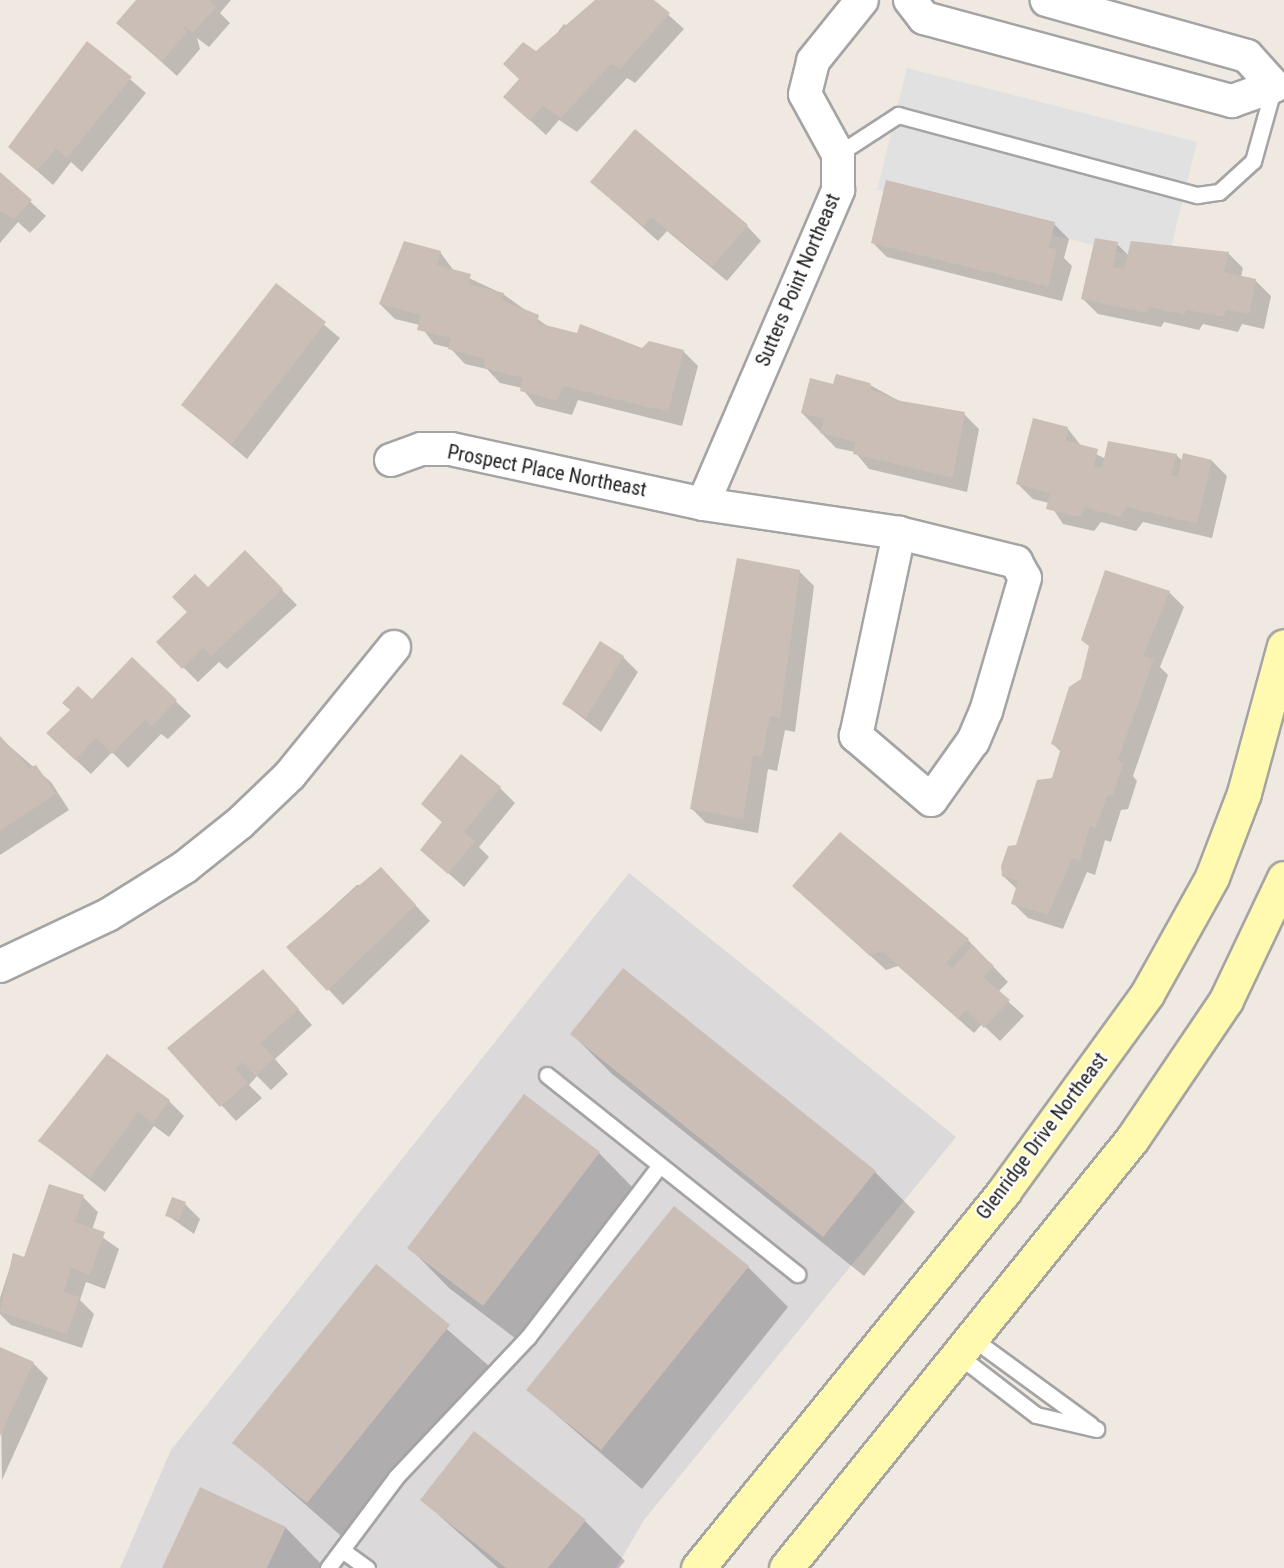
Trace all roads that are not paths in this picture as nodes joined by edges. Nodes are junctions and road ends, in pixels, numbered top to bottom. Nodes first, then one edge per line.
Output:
1 (862, 0) edge
2 (910, 0) edge
3 (1047, 0) edge
4 (1279, 88) edge
5 (838, 154) junction
6 (391, 460) dead end
7 (703, 504) junction
8 (899, 533) junction
9 (1284, 646) edge
10 (394, 647) dead end
11 (1284, 878) edge
12 (0, 966) edge
13 (547, 1075) dead end
14 (659, 1166) junction
15 (797, 1274) dead end
16 (965, 1346) junction
17 (342, 1550) junction
18 (328, 1568) edge
19 (368, 1568) edge
20 (698, 1568) edge
21 (786, 1568) edge

1 - 5 street, Sutters Point Northeast
2 - 4 street
3 - 4 street
4 - 5 lane
5 - 7 street, Sutters Point Northeast
6 - 7 street, Prospect Place Northeast
7 - 8 street, Prospect Place Northeast
8 - 8 street, Prospect Place Northeast
9 - 20 main road, Glenridge Drive Northeast
10 - 12 street
11 - 16 main road
13 - 14 lane
14 - 15 lane
14 - 17 lane
16 - 16 lane
16 - 21 main road
17 - 18 lane
17 - 19 lane

